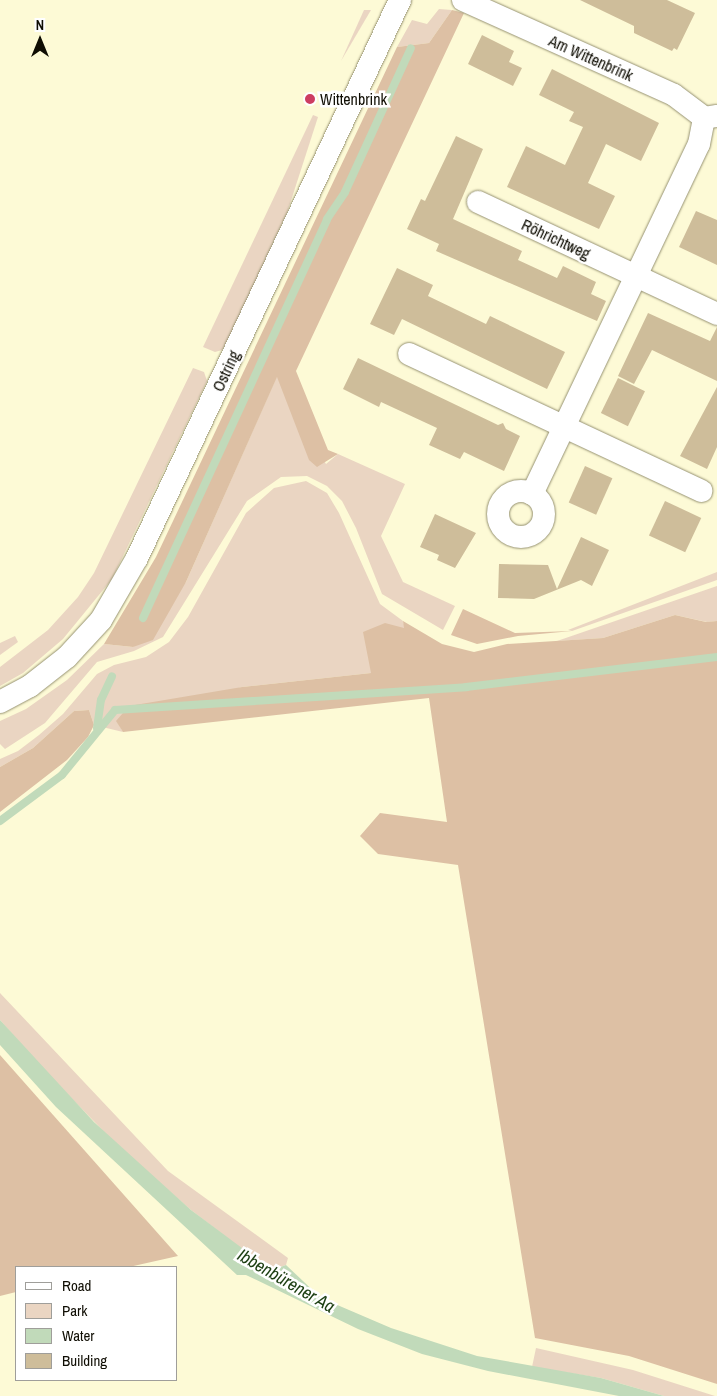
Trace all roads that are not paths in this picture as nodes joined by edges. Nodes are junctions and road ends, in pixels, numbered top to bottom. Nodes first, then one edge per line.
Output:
1 (400, 0) edge
2 (463, 0) edge
3 (711, 117) edge
4 (478, 202) dead end
5 (635, 276) junction
6 (717, 314) edge
7 (409, 354) dead end
8 (565, 427) junction
9 (700, 491) dead end
10 (532, 494) dead end
11 (0, 702) edge

1 - 11 street, Ostring
2 - 3 street, Am Wittenbrink
3 - 5 street
4 - 5 street, Röhrichtweg
5 - 6 street, Röhrichtweg
5 - 8 street
7 - 8 street
8 - 9 street
8 - 10 street

